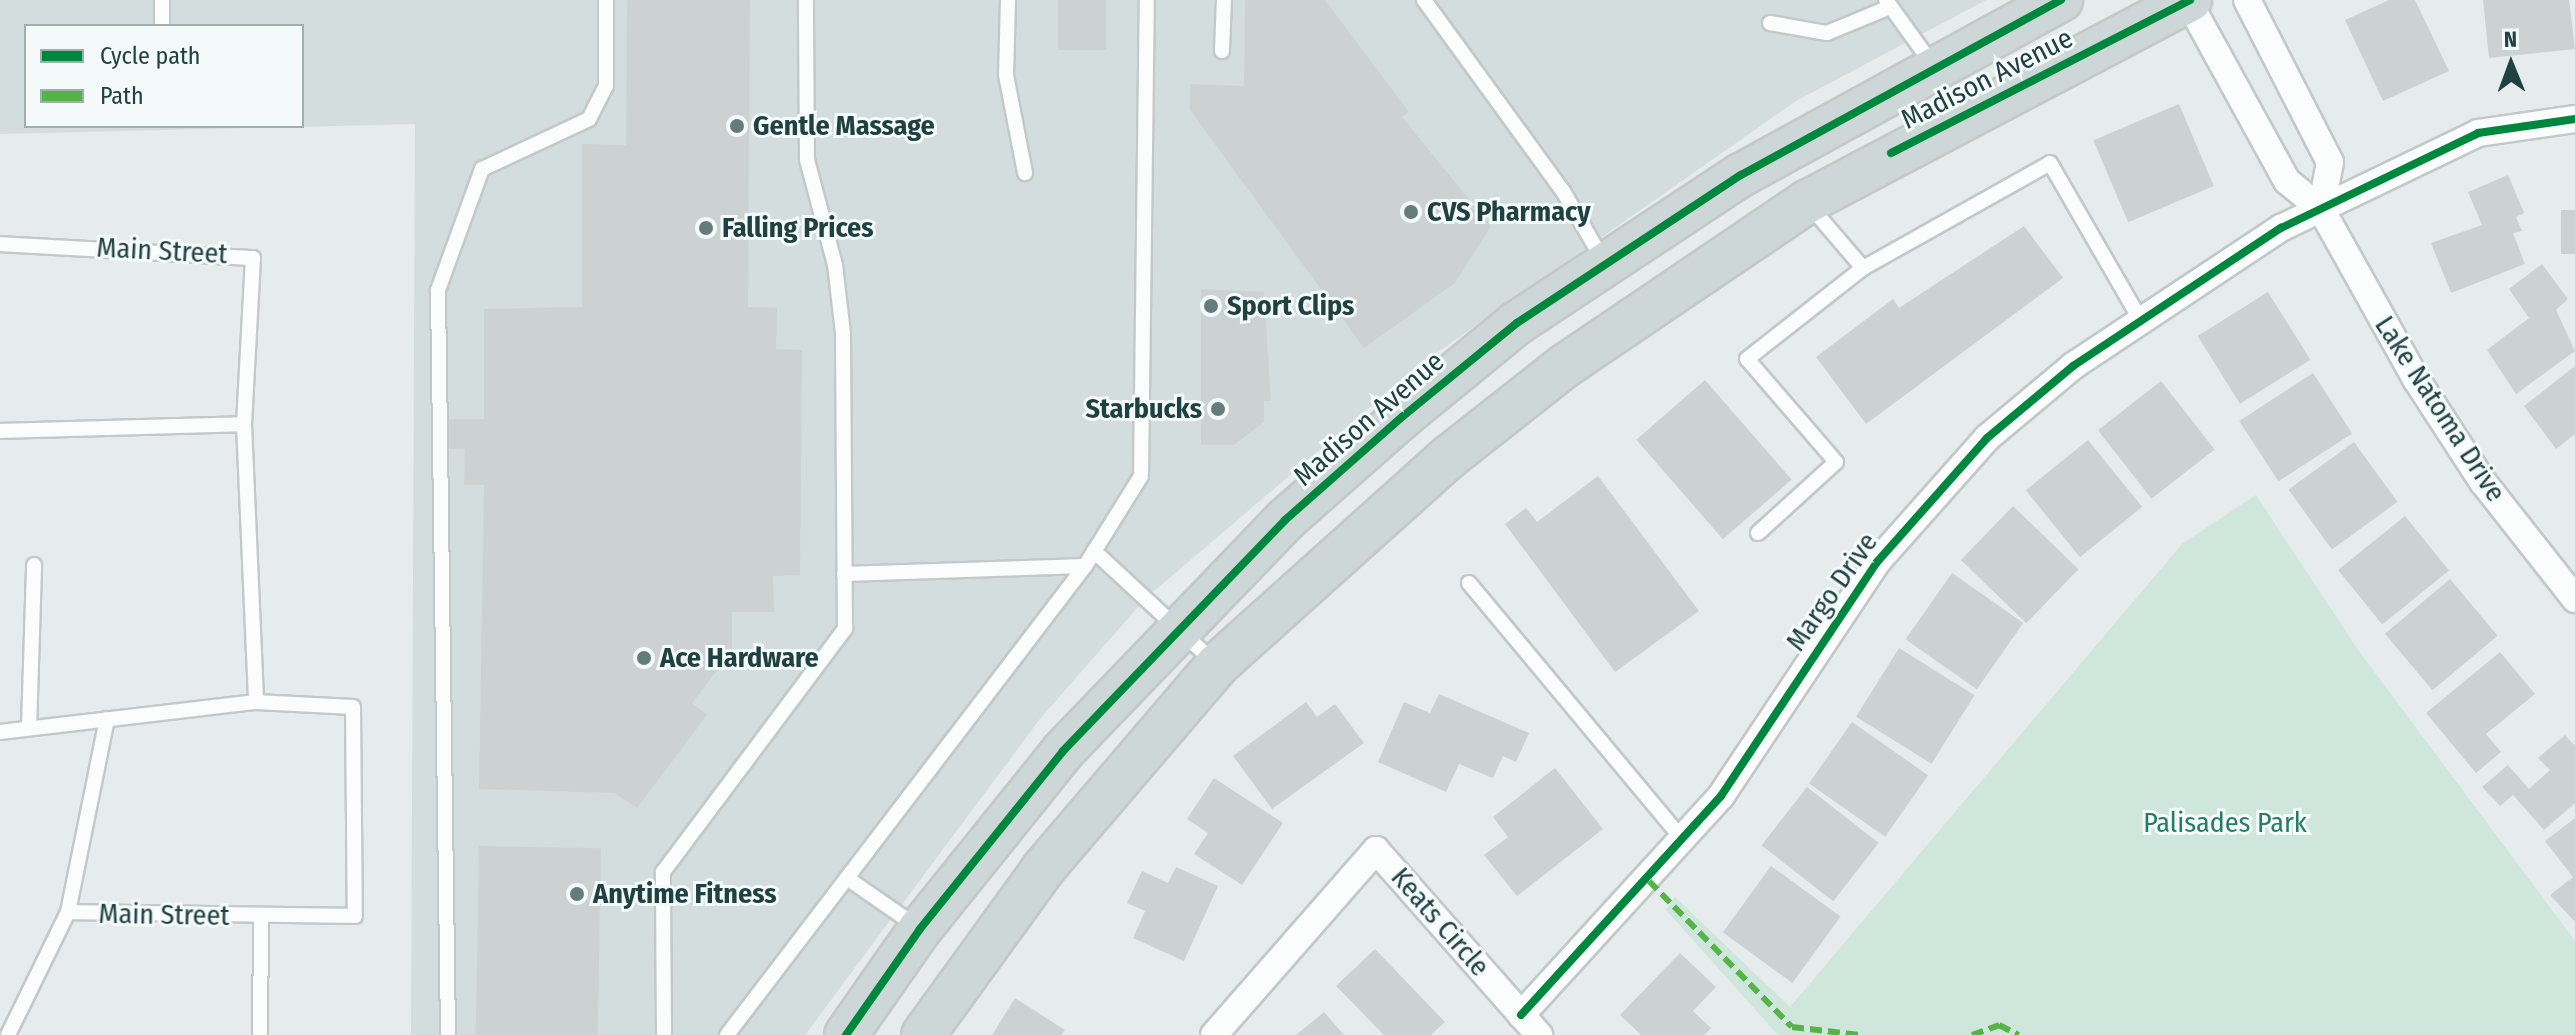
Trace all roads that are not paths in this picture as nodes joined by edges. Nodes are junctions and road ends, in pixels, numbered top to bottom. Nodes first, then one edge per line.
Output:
1 (162, 0) edge
2 (606, 0) edge
3 (806, 0) edge
4 (1008, 0) edge
5 (1147, 0) edge
6 (1224, 0) edge
7 (1424, 0) edge
8 (2061, 0) edge
9 (2189, 0) edge
10 (2247, 0) edge
11 (1888, 3) edge
12 (1770, 23) dead end
13 (162, 24) edge
14 (1222, 51) dead end
15 (1933, 66) junction
16 (2575, 119) edge
17 (1025, 173) dead end
18 (1807, 202) junction
19 (2321, 209) junction
20 (0, 244) edge
21 (1606, 266) junction
22 (1863, 268) junction
23 (2140, 319) junction
24 (244, 424) junction
25 (0, 431) edge
26 (1758, 533) dead end
27 (1094, 551) junction
28 (34, 565) dead end
29 (1085, 566) junction
30 (844, 574) junction
31 (1469, 583) dead end
32 (2575, 599) edge
33 (1179, 626) junction
34 (1217, 665) junction
35 (256, 702) junction
36 (107, 719) junction
37 (29, 728) junction
38 (0, 732) edge
39 (1685, 841) junction
40 (847, 878) junction
41 (68, 912) junction
42 (261, 917) junction
43 (920, 929) junction
44 (1521, 1015) junction
45 (8, 1035) edge
46 (260, 1035) edge
47 (448, 1035) edge
48 (664, 1035) edge
49 (727, 1035) edge
50 (846, 1035) edge
51 (923, 1035) edge
52 (1214, 1035) edge
53 (1539, 1035) edge

1 - 13 lane
2 - 47 lane
3 - 30 lane
4 - 17 lane
5 - 27 lane
6 - 14 lane
7 - 21 lane
8 - 15 main road, Madison Avenue
9 - 18 main road, Madison Avenue
9 - 19 street, Lake Natoma Drive
10 - 19 street
11 - 12 lane
11 - 15 lane
15 - 21 main road, Madison Avenue
16 - 19 street, Margo Drive
18 - 22 lane
18 - 34 main road, Madison Avenue
19 - 23 street, Margo Drive
19 - 32 street, Lake Natoma Drive
20 - 24 lane, Main Street
21 - 33 main road, Madison Avenue
22 - 23 lane
22 - 26 lane
23 - 39 street, Margo Drive
24 - 25 lane
24 - 35 lane, Main Street
27 - 29 lane
27 - 33 lane
28 - 37 lane
29 - 30 lane
29 - 40 lane
30 - 48 lane
31 - 39 lane
33 - 34 lane
33 - 43 main road, Madison Avenue
34 - 51 main road, Madison Avenue
35 - 36 lane, Main Street
35 - 42 lane, Main Street
36 - 37 lane, Main Street
36 - 41 lane, Main Street
37 - 38 lane, Main Street
39 - 44 street, Margo Drive
40 - 43 lane
40 - 49 lane
41 - 42 lane, Main Street
41 - 45 lane, Main Street
42 - 46 lane, Main Street
43 - 50 main road, Madison Avenue
44 - 52 street, Keats Circle
44 - 53 street, Keats Circle

